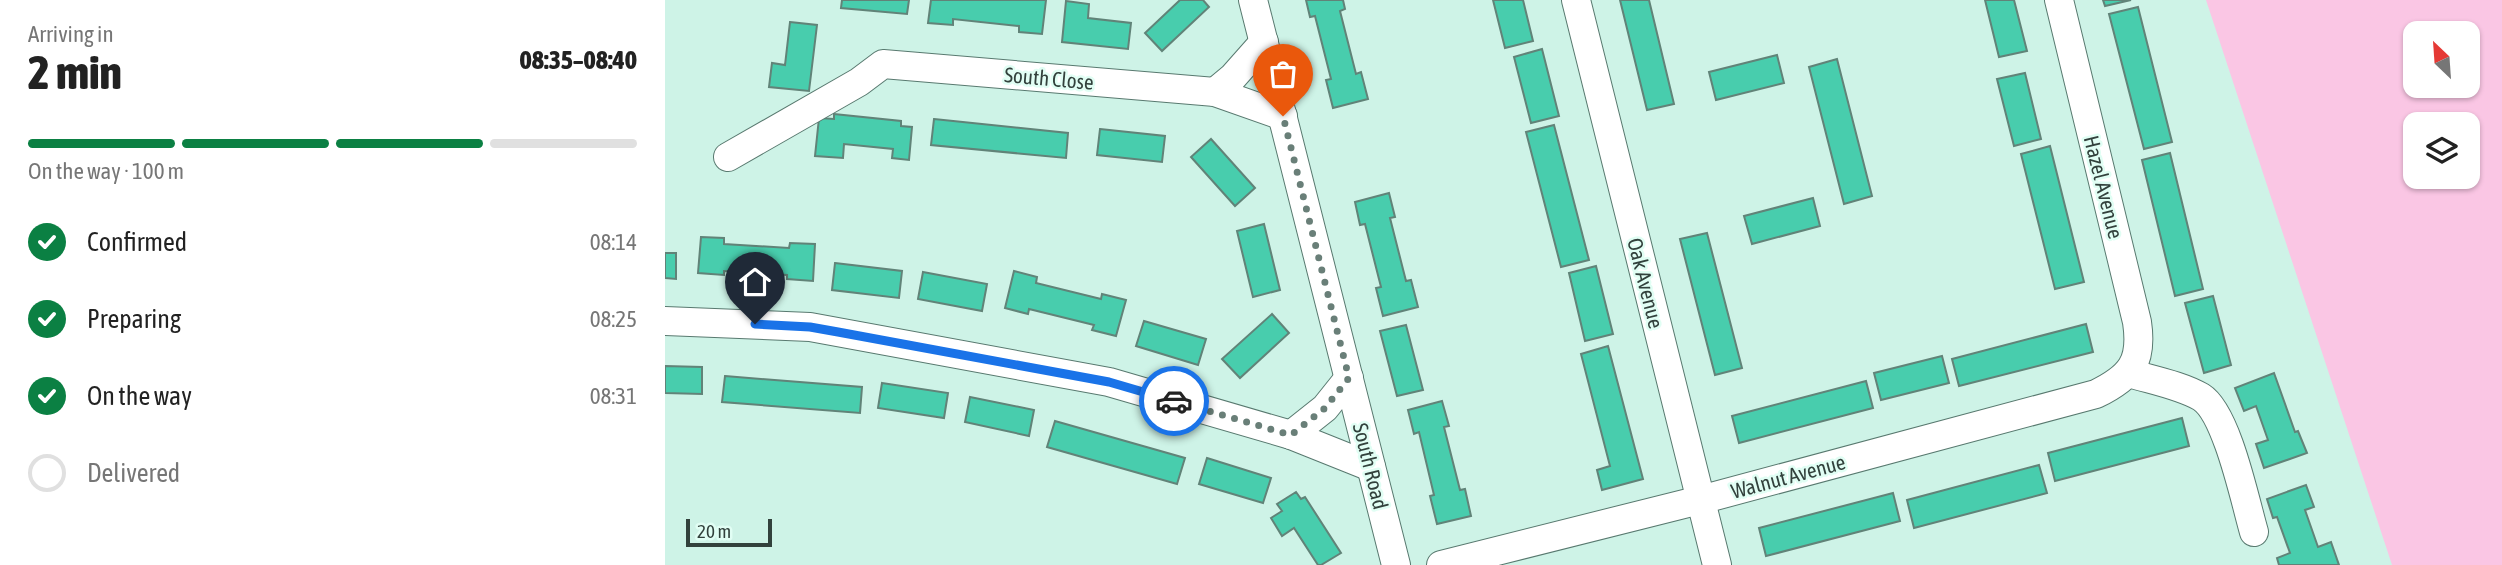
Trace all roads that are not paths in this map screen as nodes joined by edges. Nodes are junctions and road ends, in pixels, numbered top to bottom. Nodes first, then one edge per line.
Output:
1 (1254, 0) edge
2 (1576, 0) edge
3 (2059, 0) edge
4 (1264, 42) junction
5 (1215, 92) junction
6 (1283, 116) junction
7 (728, 157) dead end
8 (665, 321) edge
9 (2129, 373) junction
10 (1349, 378) junction
11 (1291, 435) junction
12 (1371, 467) junction
13 (1700, 500) junction
14 (2254, 532) dead end
15 (1395, 565) edge
16 (1441, 565) edge
17 (1717, 565) edge

1 - 4 street, South Road
2 - 13 street, Oak Avenue
3 - 9 street, Hazel Avenue
4 - 5 street
4 - 6 street, South Road
5 - 6 street, South Close
5 - 7 street, South Close
6 - 10 street, South Road
8 - 11 street
9 - 13 street, Walnut Avenue
9 - 14 street
10 - 11 street
10 - 12 street, South Road
11 - 12 street
12 - 15 street, South Road
13 - 16 street, Walnut Avenue
13 - 17 street, Oak Avenue

